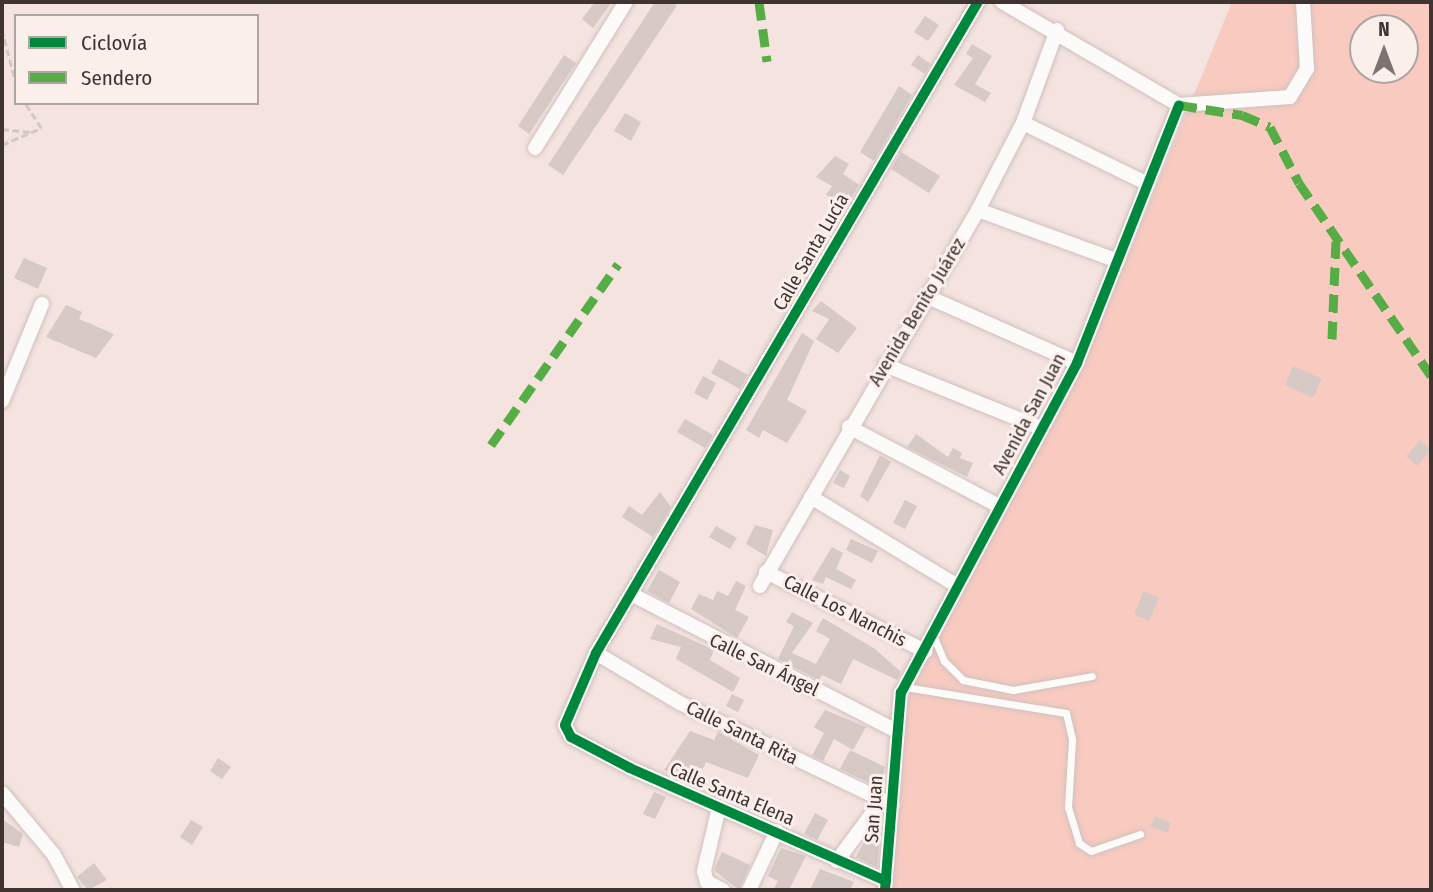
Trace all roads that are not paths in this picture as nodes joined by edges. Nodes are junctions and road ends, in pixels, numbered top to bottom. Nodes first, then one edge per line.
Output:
1 (626, 2) edge
2 (978, 2) edge
3 (1002, 2) edge
4 (1303, 2) edge
5 (1056, 30) junction
6 (1179, 105) junction
7 (1023, 123) junction
8 (535, 148) dead end
9 (1148, 184) junction
10 (978, 209) junction
11 (1118, 261) junction
12 (926, 296) junction
13 (42, 304) dead end
14 (1077, 363) junction
15 (885, 365) junction
16 (2, 401) edge
17 (849, 427) junction
18 (1041, 428) junction
19 (811, 497) junction
20 (999, 506) junction
21 (766, 572) junction
22 (956, 584) junction
23 (760, 586) dead end
24 (633, 595) junction
25 (933, 634) junction
26 (925, 651) junction
27 (596, 653) junction
28 (1092, 676) dead end
29 (905, 687) junction
30 (896, 731) junction
31 (566, 732) joint
32 (2, 793) edge
33 (888, 802) junction
34 (719, 807) junction
35 (777, 831) junction
36 (1140, 834) dead end
37 (837, 861) junction
38 (869, 884) edge
39 (886, 885) edge
40 (73, 890) edge
41 (723, 890) edge
42 (749, 890) edge

1 - 8 street
2 - 24 street, Calle Santa Lucía
3 - 5 street
4 - 6 street
5 - 6 street
5 - 7 street, Avenida Benito Juárez
6 - 9 street, Avenida San Juan
7 - 9 street
7 - 10 street, Avenida Benito Juárez
9 - 11 street, Avenida San Juan
10 - 11 street
10 - 12 street, Avenida Benito Juárez
11 - 14 street, Avenida San Juan
12 - 14 street
12 - 15 street, Avenida Benito Juárez
13 - 16 street
14 - 18 street, Avenida San Juan
15 - 17 street, Avenida Benito Juárez
15 - 18 street
17 - 19 street, Avenida Benito Juárez
17 - 20 street
18 - 20 street, Avenida San Juan
19 - 21 street, Avenida Benito Juárez
19 - 22 street
20 - 22 street, Avenida San Juan
21 - 23 street, Avenida Benito Juárez
21 - 26 street, Calle Los Nanchis
22 - 25 street, Avenida San Juan
24 - 27 street, Calle Santa Lucía
24 - 30 street, Calle San Ángel
25 - 26 street, Avenida San Juan
25 - 28 lane
26 - 29 street, Avenida San Juan
27 - 31 street, Calle Santa Lucía
27 - 33 street, Calle Santa Rita
29 - 30 street, Avenida San Juan
29 - 36 lane
30 - 33 street, San Juan
31 - 34 street, Calle Santa Elena
32 - 40 street
33 - 37 street
33 - 39 street, San Juan
34 - 35 street, Calle Santa Elena
34 - 41 street
35 - 37 street, Calle Santa Elena
35 - 42 street
37 - 38 street, Calle Santa Elena
38 - 39 street, Calle Santa Elena

